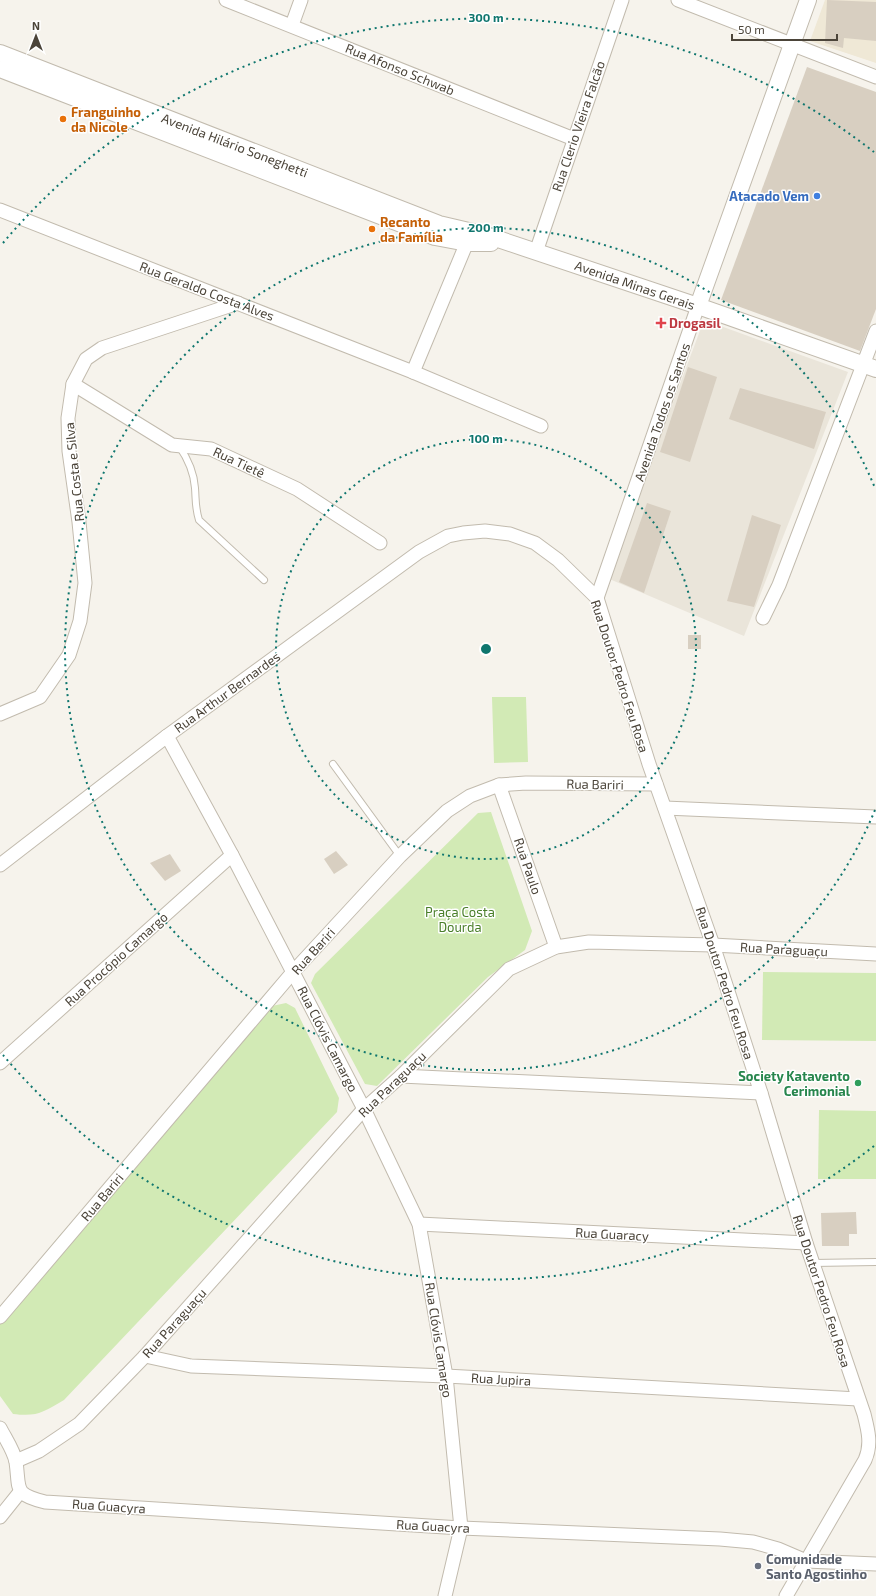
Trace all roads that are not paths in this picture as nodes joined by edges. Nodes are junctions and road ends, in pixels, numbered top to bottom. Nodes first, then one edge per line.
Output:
1 (226, 0) edge
2 (300, 0) edge
3 (622, 0) edge
4 (678, 0) edge
5 (808, 0) edge
6 (292, 25) junction
7 (793, 43) junction
8 (0, 53) edge
9 (0, 69) edge
10 (876, 77) edge
11 (77, 91) junction
12 (574, 138) junction
13 (0, 210) edge
14 (469, 237) junction
15 (536, 252) junction
16 (238, 303) junction
17 (698, 306) junction
18 (876, 331) edge
19 (870, 367) edge
20 (413, 372) junction
21 (73, 384) junction
22 (541, 426) dead end
23 (179, 446) junction
24 (463, 533) joint
25 (380, 543) dead end
26 (264, 580) dead end
27 (597, 598) junction
28 (763, 618) dead end
29 (0, 714) edge
30 (167, 736) junction
31 (333, 764) dead end
32 (656, 784) junction
33 (499, 785) junction
34 (665, 808) junction
35 (876, 817) edge
36 (232, 855) junction
37 (400, 856) junction
38 (0, 865) edge
39 (713, 945) junction
40 (556, 947) junction
41 (876, 954) edge
42 (293, 972) junction
43 (0, 1063) edge
44 (401, 1076) junction
45 (761, 1093) junction
46 (364, 1109) junction
47 (419, 1224) junction
48 (806, 1243) junction
49 (876, 1262) edge
50 (813, 1264) junction
51 (0, 1316) edge
52 (145, 1356) junction
53 (446, 1376) junction
54 (858, 1399) junction
55 (870, 1414) edge
56 (0, 1428) edge
57 (16, 1461) junction
58 (20, 1492) junction
59 (0, 1517) edge
60 (461, 1528) junction
61 (806, 1561) junction
62 (876, 1564) edge
63 (445, 1596) edge
64 (786, 1596) edge

1 - 6 street, Rua Afonso Schwab
2 - 6 street
3 - 12 street, Rua Clerio Vieira Falcão
4 - 7 street
5 - 7 street, Avenida Todos os Santos
6 - 12 street, Rua Afonso Schwab
7 - 10 street
7 - 17 street, Avenida Todos os Santos
8 - 11 street, Avenida Hilário Soneghetti
9 - 11 street, Avenida Hilário Soneghetti
11 - 14 street, Avenida Hilário Soneghetti
12 - 15 street, Rua Clerio Vieira Falcão
13 - 16 street, Rua Geraldo Costa Alves
14 - 15 street, Avenida Minas Gerais
14 - 20 street
15 - 17 street, Avenida Minas Gerais
16 - 20 street, Rua Geraldo Costa Alves
16 - 21 street, Rua Costa e Silva
17 - 19 street, Avenida Minas Gerais
17 - 27 street, Avenida Todos os Santos
18 - 19 street
19 - 28 street
20 - 22 street, Rua Geraldo Costa Alves
21 - 23 street, Rua Tietê
21 - 29 street, Rua Costa e Silva
23 - 25 street, Rua Tietê
23 - 26 lane
24 - 27 street, Rua Doutor Pedro Feu Rosa
24 - 30 street, Rua Arthur Bernardes
27 - 32 street, Rua Doutor Pedro Feu Rosa
30 - 36 street, Rua Clóvis Camargo
30 - 38 street, Rua Arthur Bernardes
31 - 37 lane
32 - 33 street, Rua Bariri
32 - 34 street, Rua Doutor Pedro Feu Rosa
33 - 37 street, Rua Bariri
33 - 40 street, Rua Paulo
34 - 35 street
34 - 39 street, Rua Doutor Pedro Feu Rosa
36 - 42 street, Rua Clóvis Camargo
36 - 43 street, Rua Procópio Camargo
37 - 42 street, Rua Bariri
39 - 40 street, Rua Paraguaçu
39 - 41 street, Rua Paraguaçu
39 - 45 street, Rua Doutor Pedro Feu Rosa
40 - 44 street, Rua Paraguaçu
42 - 46 street, Rua Clóvis Camargo
42 - 51 street, Rua Bariri
44 - 45 street
44 - 46 street, Rua Paraguaçu
45 - 48 street, Rua Doutor Pedro Feu Rosa
46 - 47 street, Rua Clóvis Camargo
46 - 52 street, Rua Paraguaçu
47 - 48 street, Rua Guaracy
47 - 53 street, Rua Clóvis Camargo
48 - 50 street, Rua Doutor Pedro Feu Rosa
49 - 50 lane
50 - 54 street, Rua Doutor Pedro Feu Rosa
52 - 53 street, Rua Jupira
52 - 57 street, Rua Paraguaçu
53 - 54 street, Rua Jupira
53 - 60 street, Rua Clóvis Camargo
54 - 55 street, Rua Doutor Pedro Feu Rosa
55 - 61 street, Rua Doutor Pedro Feu Rosa
56 - 57 street
57 - 58 street
58 - 59 street
58 - 60 street, Rua Guacyra
60 - 61 street, Rua Guacyra
60 - 63 street, Rua Clóvis Camargo
61 - 62 street, Rua Guacyra
61 - 64 street, Rua Doutor Pedro Feu Rosa

